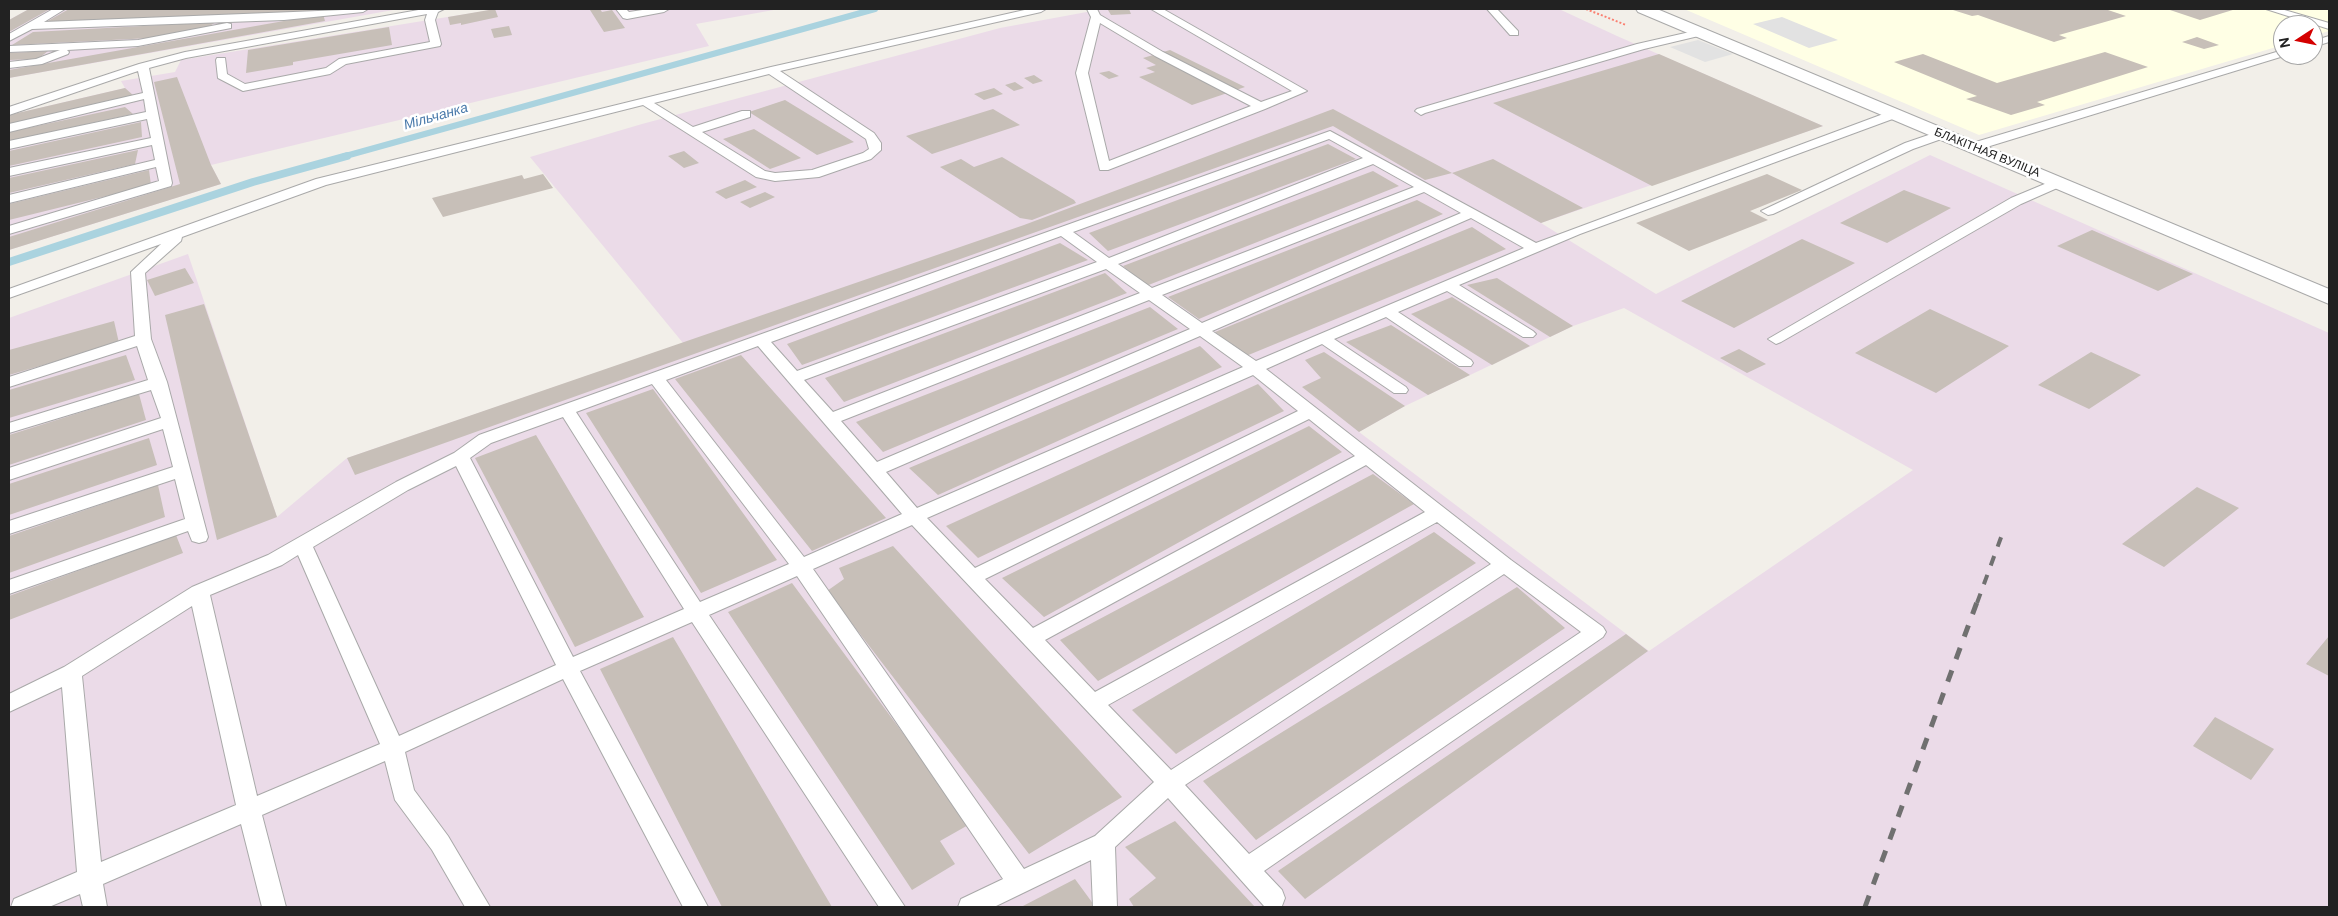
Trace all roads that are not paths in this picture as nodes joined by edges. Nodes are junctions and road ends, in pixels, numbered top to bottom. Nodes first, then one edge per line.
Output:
1 (60, 9) edge
2 (362, 9) edge
3 (621, 9) edge
4 (664, 9) edge
5 (1041, 9) edge
6 (1156, 9) edge
7 (1492, 9) edge
8 (1644, 9) edge
9 (2271, 9) edge
10 (436, 10) edge
11 (1094, 13) edge
12 (259, 18) junction
13 (28, 26) junction
14 (2329, 26) edge
15 (1703, 32) junction
16 (1514, 33) dead end
17 (9, 38) edge
18 (81, 46) junction
19 (9, 49) edge
20 (2273, 56) edge
21 (221, 60) dead end
22 (9, 65) edge
23 (143, 66) junction
24 (771, 70) junction
25 (148, 95) junction
26 (645, 102) junction
27 (1261, 107) junction
28 (9, 111) edge
29 (1421, 111) dead end
30 (152, 114) junction
31 (746, 114) dead end
32 (1894, 114) junction
33 (9, 128) edge
34 (692, 131) junction
35 (1943, 134) junction
36 (157, 140) junction
37 (9, 145) edge
38 (1973, 147) junction
39 (1374, 159) junction
40 (161, 162) junction
41 (9, 172) edge
42 (2059, 182) junction
43 (1425, 187) junction
44 (9, 199) edge
45 (1768, 211) dead end
46 (1472, 213) junction
47 (9, 230) edge
48 (183, 232) junction
49 (1063, 232) junction
50 (1535, 248) junction
51 (1108, 263) junction
52 (1448, 285) junction
53 (9, 294) edge
54 (1150, 294) junction
55 (2329, 297) edge
56 (1387, 311) junction
57 (1201, 330) junction
58 (1528, 334) dead end
59 (1323, 338) junction
60 (143, 339) junction
61 (1776, 339) dead end
62 (762, 341) junction
63 (1465, 363) dead end
64 (1253, 367) junction
65 (656, 378) junction
66 (794, 378) junction
67 (9, 382) edge
68 (159, 382) junction
69 (1400, 390) dead end
70 (566, 409) junction
71 (1310, 412) junction
72 (830, 419) junction
73 (170, 421) junction
74 (9, 428) edge
75 (460, 457) junction
76 (1367, 457) junction
77 (183, 470) junction
78 (875, 470) junction
79 (9, 474) edge
80 (1438, 513) junction
81 (915, 517) junction
82 (9, 528) edge
83 (302, 544) junction
84 (801, 566) junction
85 (1504, 566) junction
86 (972, 576) junction
87 (9, 587) edge
88 (199, 592) junction
89 (696, 612) junction
90 (1031, 638) junction
91 (568, 668) junction
92 (70, 673) junction
93 (9, 704) edge
94 (1093, 704) junction
95 (393, 748) junction
96 (1169, 783) junction
97 (249, 810) junction
98 (1103, 843) junction
99 (1247, 869) junction
100 (90, 878) junction
101 (1020, 883) junction
102 (1273, 898) dead end
103 (23, 907) edge
104 (95, 907) edge
105 (274, 907) edge
106 (478, 907) edge
107 (696, 907) edge
108 (894, 907) edge
109 (970, 907) edge
110 (1105, 907) edge

1 - 13 lane
2 - 12 lane
3 - 4 lane
5 - 24 lane
6 - 27 lane
7 - 16 lane
8 - 15 street, БЛАКІТНАЯ ВУЛІЦА
9 - 14 lane
10 - 21 lane
10 - 23 lane
11 - 27 lane
11 - 27 lane
12 - 13 lane
12 - 18 lane
13 - 17 lane
15 - 29 lane
15 - 32 street, БЛАКІТНАЯ ВУЛІЦА
18 - 19 lane
18 - 22 lane
20 - 38 lane
23 - 25 lane
23 - 28 lane
24 - 26 lane
24 - 34 lane
25 - 30 lane
25 - 33 lane
26 - 34 lane
26 - 48 lane
30 - 36 lane
30 - 37 lane
31 - 34 lane
32 - 35 street, БЛАКІТНАЯ ВУЛІЦА
32 - 50 lane
35 - 38 street, БЛАКІТНАЯ ВУЛІЦА
35 - 45 lane
36 - 40 lane
36 - 41 lane
38 - 42 street, БЛАКІТНАЯ ВУЛІЦА
39 - 43 lane
39 - 49 lane
39 - 51 lane
40 - 44 lane
40 - 47 lane
42 - 55 street, БЛАКІТНАЯ ВУЛІЦА
42 - 61 lane
43 - 46 lane
43 - 54 lane
46 - 50 lane
46 - 57 lane
48 - 53 lane
48 - 60 lane
49 - 51 lane
49 - 62 lane
50 - 52 lane
51 - 54 lane
51 - 66 lane
52 - 56 lane
52 - 58 lane
54 - 57 lane
54 - 72 lane
56 - 59 lane
56 - 63 lane
57 - 64 lane
57 - 78 lane
59 - 64 lane
59 - 69 lane
60 - 67 lane
60 - 68 lane
62 - 65 lane
62 - 66 lane
64 - 71 lane
64 - 81 lane
65 - 70 lane
65 - 84 lane
66 - 72 lane
68 - 73 lane
68 - 74 lane
70 - 75 lane
70 - 89 lane
71 - 76 lane
71 - 86 lane
72 - 78 lane
73 - 77 lane
73 - 79 lane
75 - 83 lane
75 - 91 lane
76 - 80 lane
76 - 90 lane
77 - 82 lane
77 - 87 lane
78 - 81 lane
80 - 85 lane
80 - 94 lane
81 - 84 lane
81 - 86 lane
83 - 88 lane
83 - 95 lane
84 - 89 lane
84 - 101 lane
85 - 96 lane
85 - 99 lane
86 - 90 lane
88 - 92 lane
88 - 97 lane
89 - 91 lane
89 - 108 lane
90 - 94 lane
91 - 95 lane
91 - 107 lane
92 - 93 lane
92 - 100 lane
94 - 96 lane
95 - 97 lane
95 - 106 lane
96 - 98 lane
96 - 99 lane
97 - 100 lane
97 - 105 lane
98 - 101 lane
98 - 110 lane
99 - 102 lane
100 - 103 lane
100 - 104 lane
101 - 109 lane

